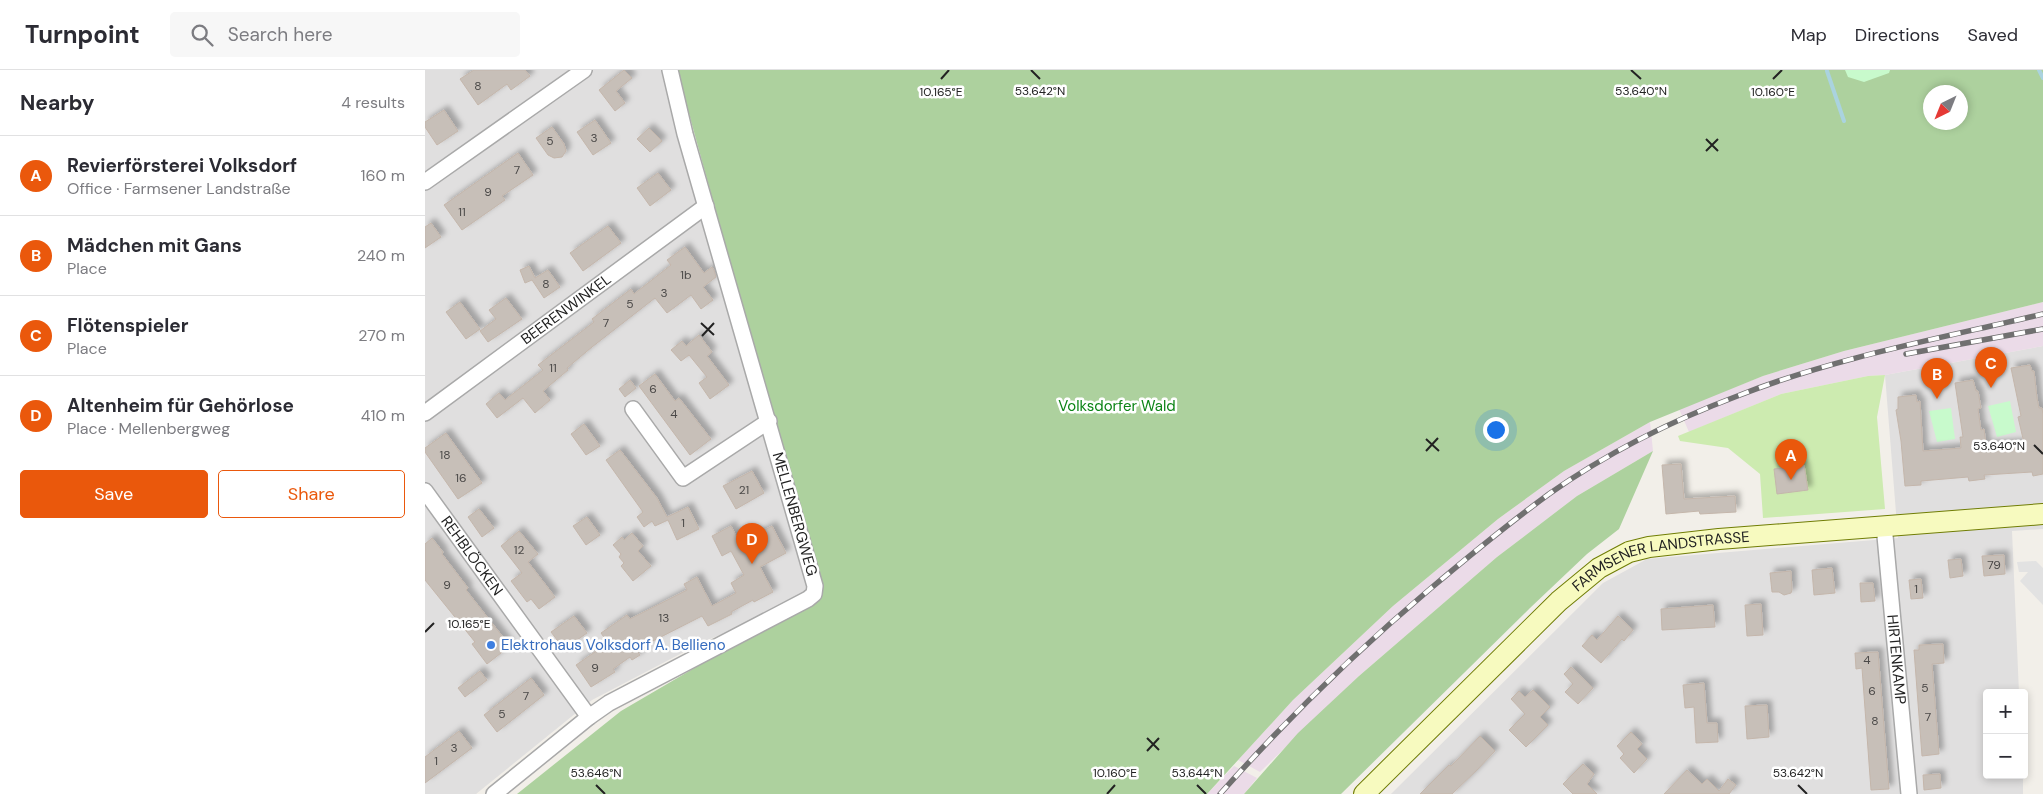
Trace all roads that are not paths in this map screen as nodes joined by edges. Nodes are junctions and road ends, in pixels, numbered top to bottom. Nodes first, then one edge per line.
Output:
1 (584, 70) edge
2 (669, 70) edge
3 (427, 177) edge
4 (706, 206) junction
5 (633, 409) dead end
6 (425, 413) edge
7 (769, 421) junction
8 (425, 491) edge
9 (2043, 514) edge
10 (1884, 525) junction
11 (589, 717) junction
12 (493, 794) edge
13 (1364, 794) edge
14 (1909, 794) edge

1 - 3 street
2 - 4 street, MELLENBERGWEG
4 - 6 street, BEERENWINKEL
4 - 7 street, MELLENBERGWEG
5 - 7 street
7 - 11 street, MELLENBERGWEG
8 - 11 street, REHBLÖCKEN
9 - 10 main road, FARMSENER LANDSTRASSE
10 - 13 main road, FARMSENER LANDSTRASSE
10 - 14 street, HIRTENKAMP
11 - 12 street, MELLENBERGWEG

